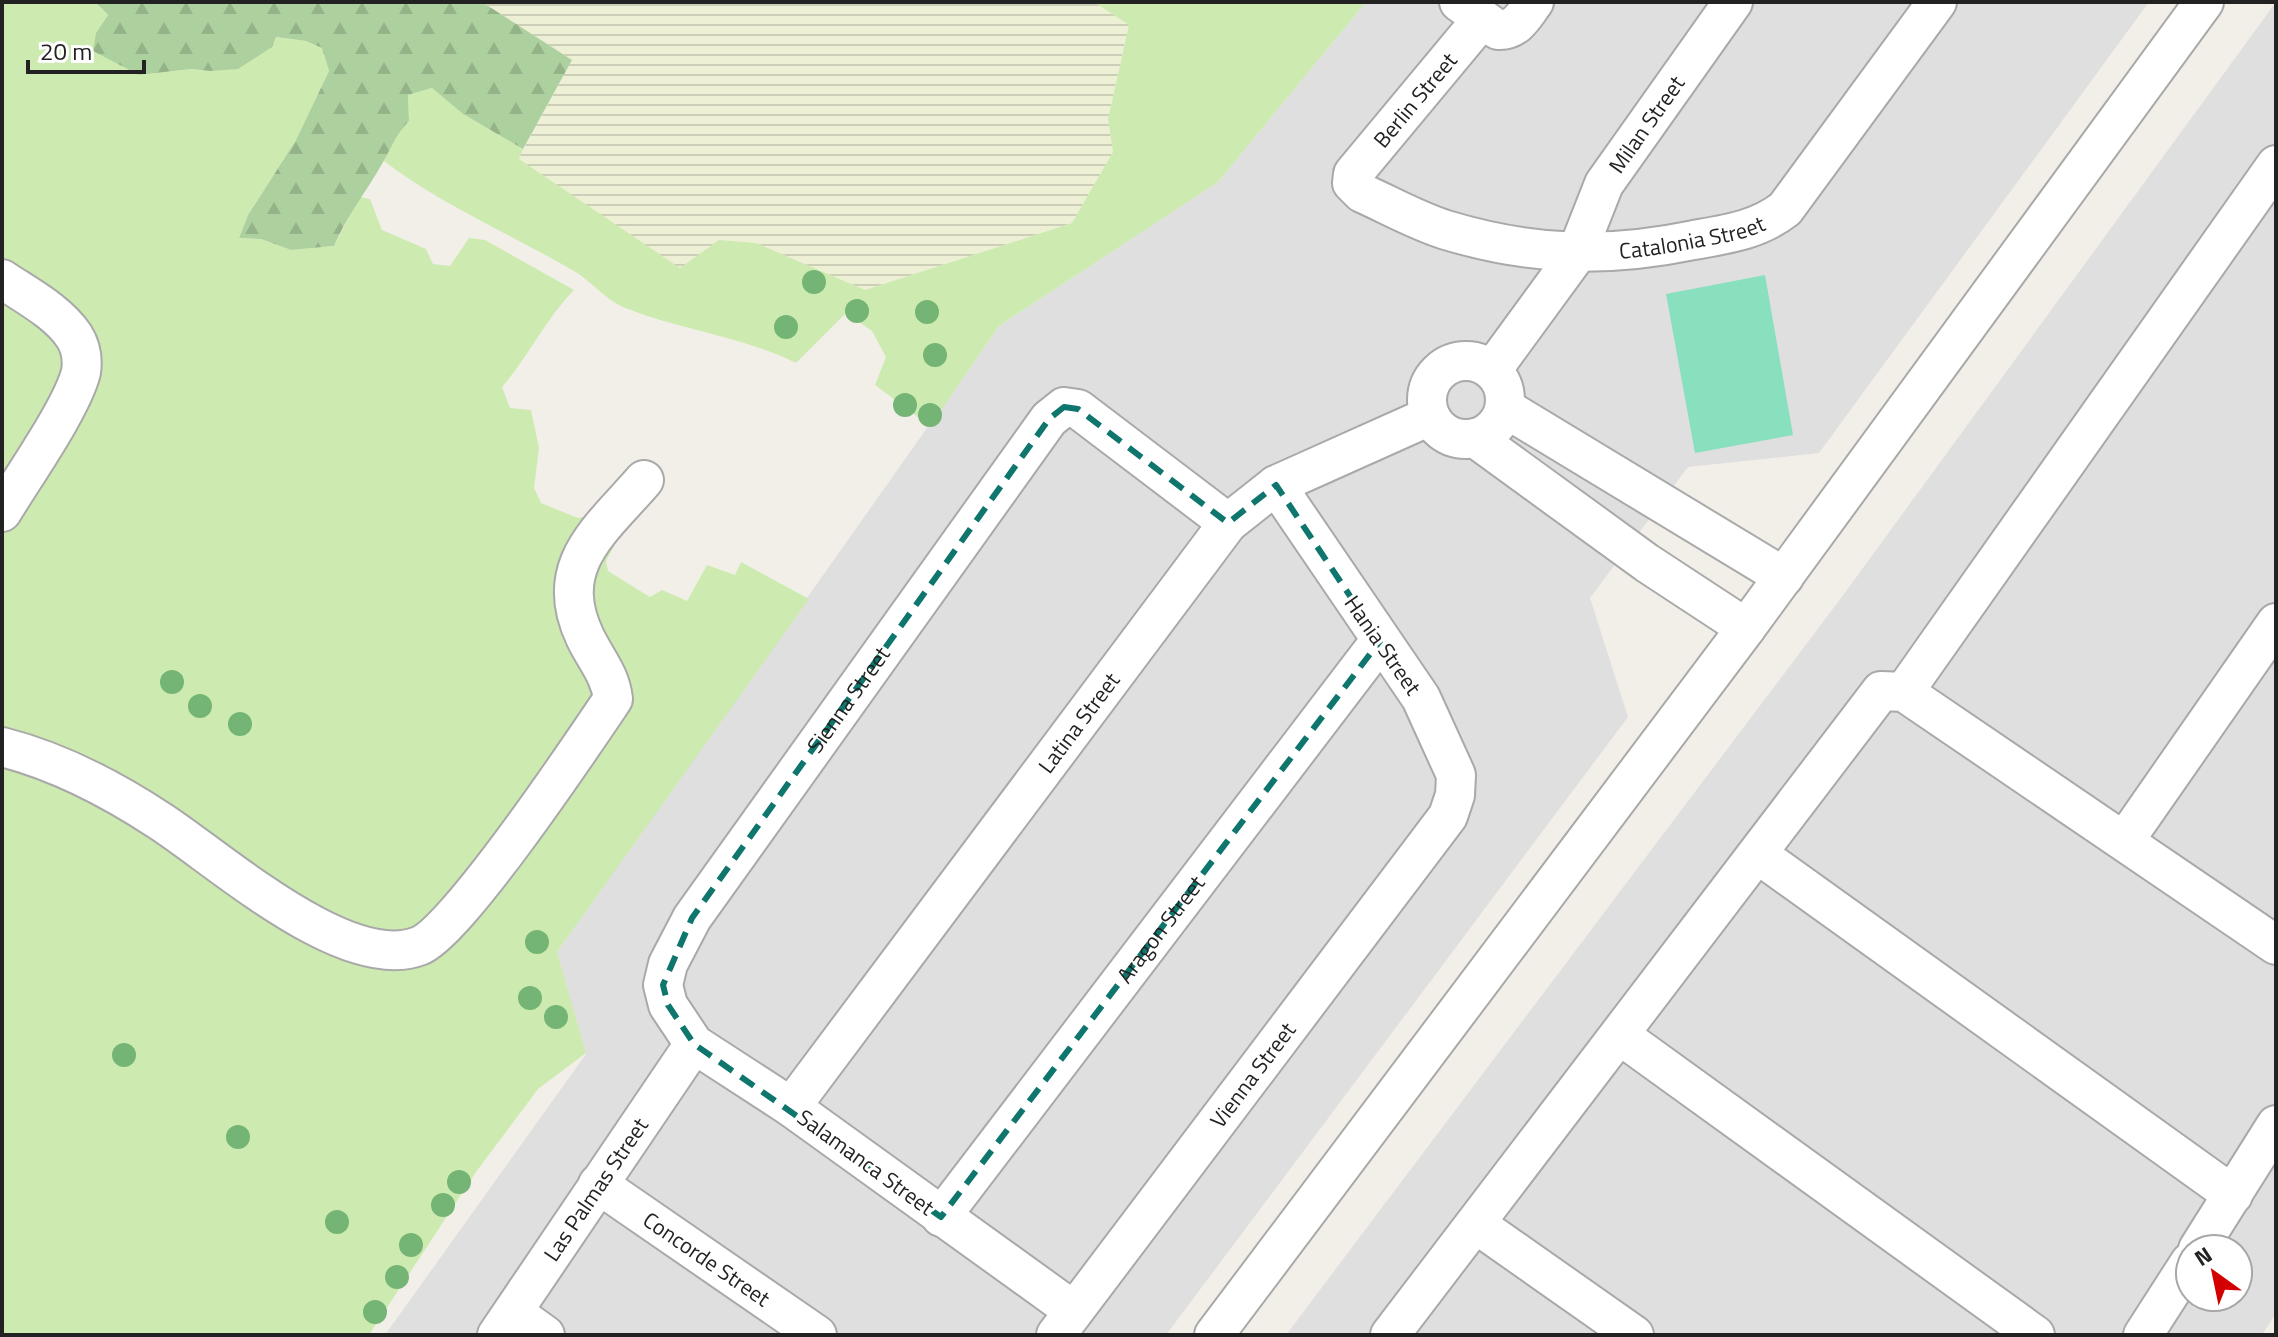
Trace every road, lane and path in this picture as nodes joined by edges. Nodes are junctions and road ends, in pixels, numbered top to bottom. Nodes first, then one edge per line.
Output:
1 (1534, 2) edge
2 (1733, 2) edge
3 (1937, 2) edge
4 (2204, 2) edge
5 (1480, 17) edge
6 (2276, 165) edge
7 (1352, 183) joint
8 (1576, 255) junction
9 (2, 279) edge
10 (1492, 370) junction
11 (1505, 408) junction
12 (1430, 416) junction
13 (1475, 438) junction
14 (644, 480) dead end
15 (1276, 485) junction
16 (1640, 491) junction
17 (2, 512) edge
18 (1228, 523) junction
19 (1612, 536) junction
20 (1720, 539) junction
21 (1784, 577) junction
22 (1688, 589) junction
23 (2276, 623) edge
24 (1746, 628) junction
25 (1380, 641) junction
26 (1904, 692) junction
27 (2, 747) edge
28 (1448, 816) joint
29 (2125, 840) junction
30 (1759, 855) junction
31 (2276, 945) edge
32 (668, 1005) joint
33 (1621, 1036) junction
34 (694, 1044) junction
35 (791, 1107) junction
36 (2276, 1125) edge
37 (598, 1184) junction
38 (2233, 1195) junction
39 (941, 1217) junction
40 (1476, 1224) junction
41 (2208, 1233) edge
42 (2174, 1287) edge
43 (1065, 1323) edge
44 (505, 1324) edge
45 (545, 1335) edge
46 (817, 1335) edge
47 (1214, 1335) edge
48 (1390, 1335) edge
49 (1634, 1335) edge
50 (2035, 1335) edge
51 (2143, 1335) edge

1 - 5 street, Berlin Street
2 - 8 street, Milan Street
3 - 8 street, Catalonia Street
4 - 21 street
5 - 7 street, Berlin Street
6 - 26 street
7 - 8 street, Catalonia Street
8 - 10 street, Milan Street
9 - 17 street
10 - 11 street
10 - 12 street
11 - 13 street
11 - 16 street
12 - 13 street
12 - 15 street, Latina Street
13 - 19 street
14 - 27 street
15 - 18 street, Latina Street
15 - 25 street, Hania Street
16 - 19 street
16 - 20 street
18 - 32 street, Sienna Street
18 - 35 street, Latina Street
19 - 22 street
20 - 21 street
20 - 22 street
21 - 24 street
22 - 24 street
23 - 29 street
24 - 47 street
25 - 28 street, Hania Street
25 - 39 street, Aragon Street
26 - 29 street
26 - 30 street
28 - 43 street, Vienna Street
29 - 31 street
30 - 33 street
30 - 38 street
32 - 34 street, Salamanca Street
33 - 40 street
33 - 50 street
34 - 35 street, Salamanca Street
34 - 37 street, Las Palmas Street
35 - 39 street, Salamanca Street
36 - 38 street
37 - 44 street, Las Palmas Street
37 - 46 street, Concorde Street
38 - 41 street
39 - 43 street, Salamanca Street
40 - 48 street
40 - 49 street
42 - 51 street
44 - 45 street

